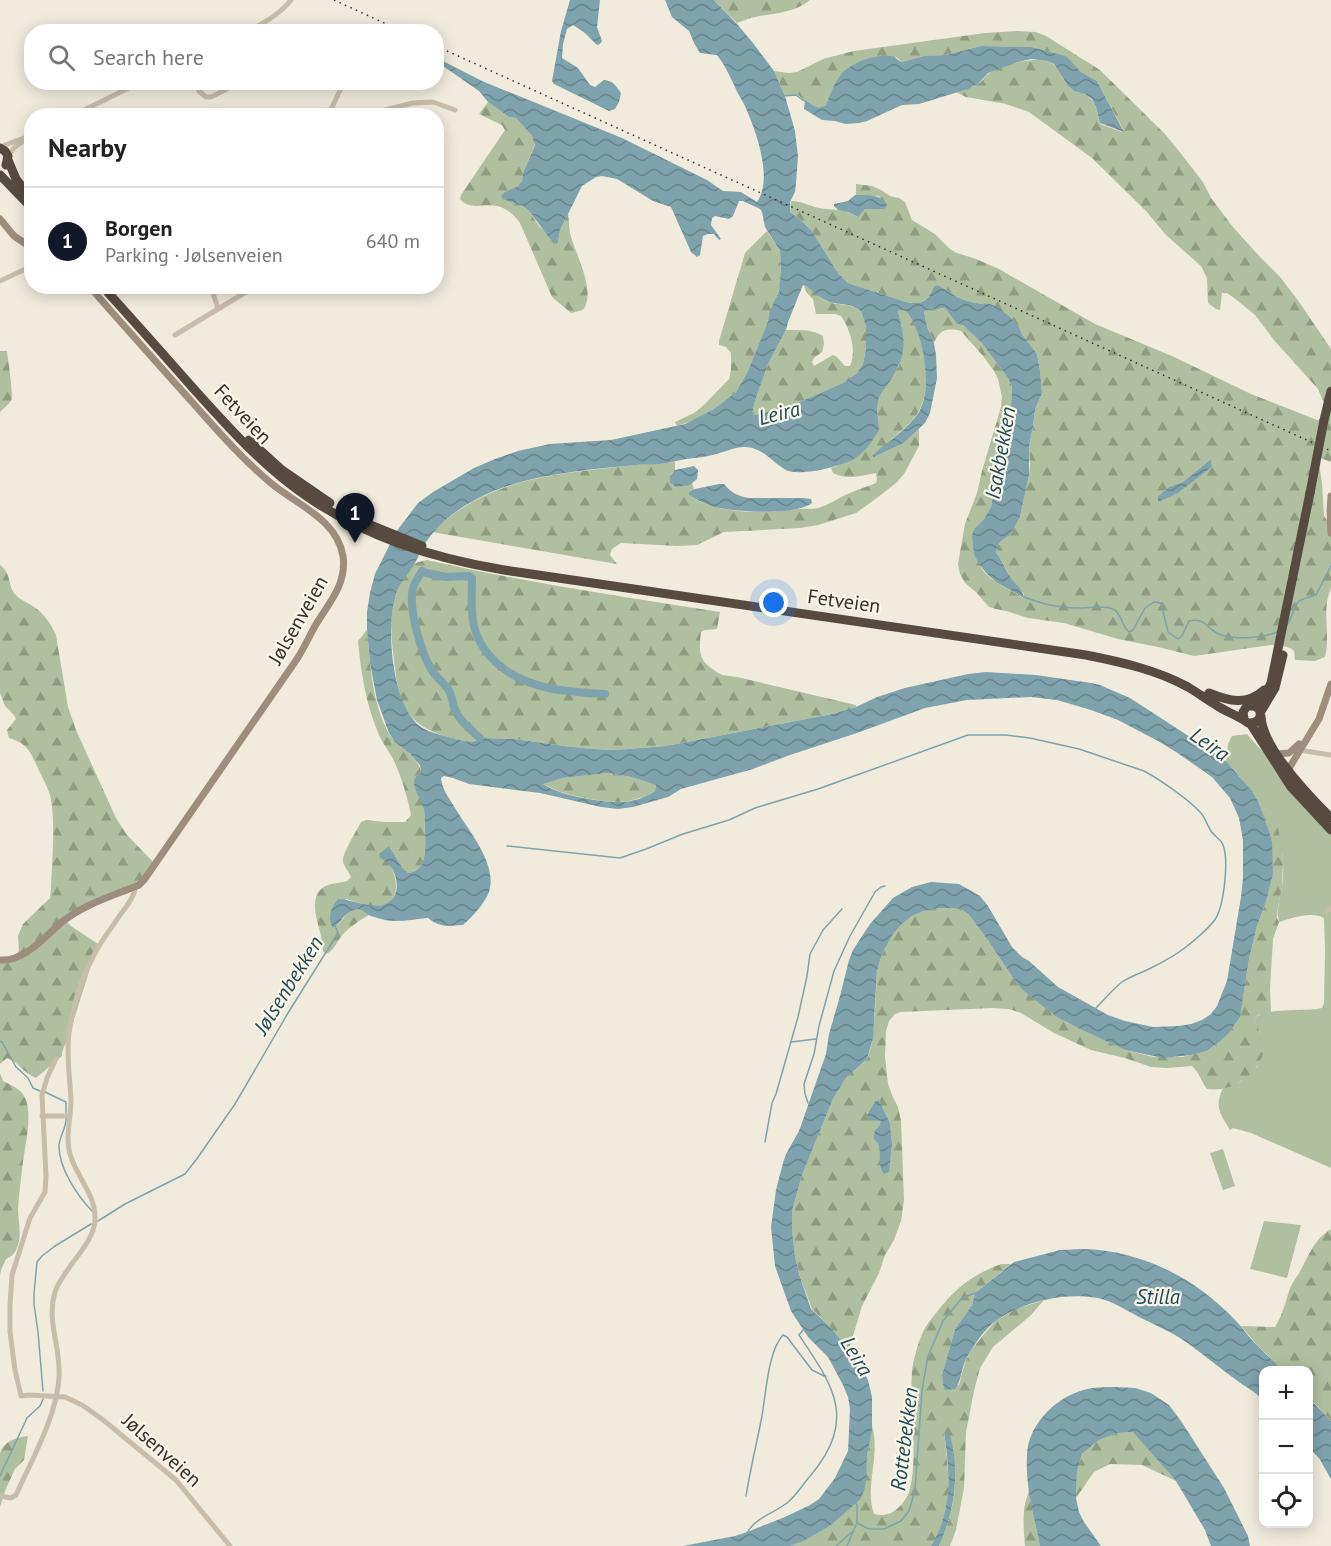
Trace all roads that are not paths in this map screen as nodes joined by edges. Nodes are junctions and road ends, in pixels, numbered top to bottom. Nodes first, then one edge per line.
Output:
1 (291, 0) edge
2 (261, 24) edge
3 (125, 90) edge
4 (199, 90) edge
5 (226, 90) edge
6 (340, 90) edge
7 (88, 108) edge
8 (332, 108) edge
9 (393, 108) edge
10 (455, 110) dead end
11 (24, 138) edge
12 (24, 141) edge
13 (0, 148) edge
14 (8, 158) junction
15 (0, 169) edge
16 (0, 175) edge
17 (24, 189) edge
18 (24, 200) edge
19 (0, 219) edge
20 (24, 243) edge
21 (24, 270) edge
22 (0, 281) edge
23 (96, 294) edge
24 (109, 294) edge
25 (117, 294) edge
26 (213, 294) edge
27 (243, 294) edge
28 (218, 309) junction
29 (175, 335) dead end
30 (1331, 391) edge
31 (1331, 496) edge
32 (1331, 533) edge
33 (383, 535) junction
34 (1293, 584) junction
35 (1274, 669) junction
36 (1331, 684) edge
37 (1207, 696) junction
38 (1255, 710) junction
39 (1247, 721) junction
40 (1309, 733) junction
41 (1305, 751) dead end
42 (1273, 753) junction
43 (1331, 755) edge
44 (1288, 770) junction
45 (1331, 818) edge
46 (1331, 830) edge
47 (137, 885) junction
48 (0, 960) edge
49 (56, 1059) dead end
50 (42, 1116) junction
51 (69, 1116) junction
52 (58, 1396) junction
53 (0, 1496) edge
54 (230, 1546) edge

1 - 2 street
3 - 7 street
4 - 5 street
6 - 8 street
9 - 10 street
11 - 13 street
12 - 14 street
13 - 14 highway
14 - 15 highway
14 - 17 highway
16 - 18 highway
19 - 20 main road
21 - 22 street
23 - 47 main road, Jølsenveien
24 - 33 highway, Fetveien
25 - 33 highway, Fetveien
26 - 28 street
27 - 28 street
28 - 29 street
30 - 34 highway, bridge
31 - 32 main road
33 - 37 highway, Fetveien
34 - 35 highway
34 - 38 highway
35 - 37 highway
35 - 38 highway
36 - 40 main road
37 - 38 highway, Fetveien
37 - 39 highway, Fetveien
37 - 42 highway
38 - 39 highway
38 - 39 highway
38 - 42 highway
39 - 42 highway
40 - 42 main road
40 - 44 main road
41 - 43 street
42 - 44 highway
42 - 46 highway
44 - 45 highway
47 - 48 main road
47 - 51 street, Jølsenveien
49 - 50 street, Jølsenveien
50 - 51 street
50 - 52 street, Jølsenveien
51 - 52 street, Jølsenveien
52 - 53 street
52 - 54 street, Jølsenveien

